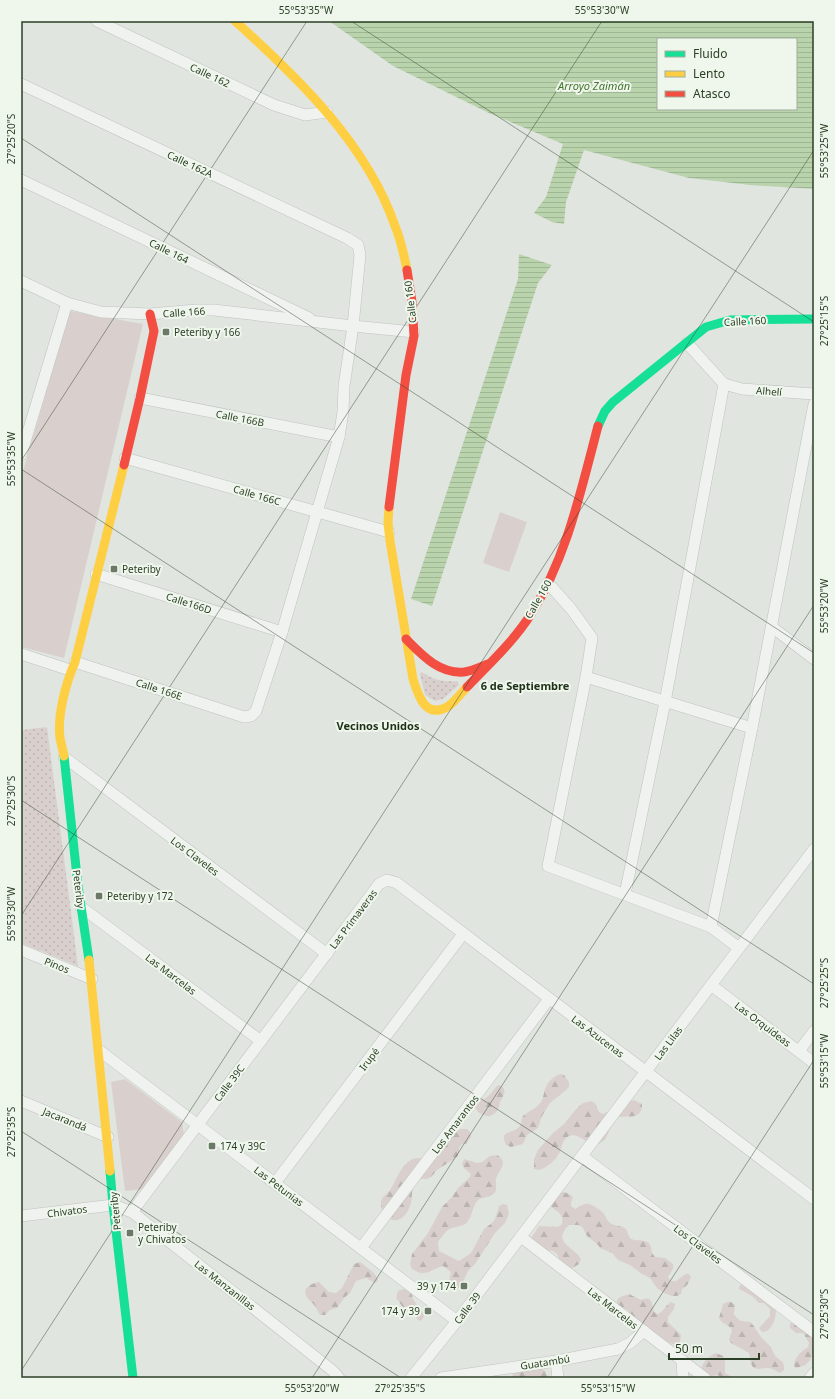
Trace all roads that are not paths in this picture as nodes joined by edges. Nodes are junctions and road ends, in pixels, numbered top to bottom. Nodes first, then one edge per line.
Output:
1 (97, 21) edge
2 (235, 21) edge
3 (21, 84) edge
4 (327, 112) junction
5 (21, 180) edge
6 (21, 281) edge
7 (67, 303) junction
8 (150, 314) junction
9 (814, 319) edge
10 (317, 322) junction
11 (352, 326) junction
12 (414, 332) junction
13 (687, 343) junction
14 (724, 384) junction
15 (814, 394) edge
16 (140, 398) junction
17 (814, 404) edge
18 (339, 437) junction
19 (21, 455) edge
20 (125, 458) junction
21 (316, 512) junction
22 (389, 532) junction
23 (96, 574) junction
24 (548, 583) junction
25 (772, 627) junction
26 (282, 632) junction
27 (406, 640) junction
28 (21, 654) edge
29 (814, 659) edge
30 (490, 664) junction
31 (73, 666) junction
32 (586, 677) junction
33 (665, 702) junction
34 (752, 728) junction
35 (64, 757) junction
36 (814, 849) edge
37 (379, 884) joint
38 (624, 894) junction
39 (81, 907) junction
40 (711, 927) junction
41 (463, 934) junction
42 (738, 948) junction
43 (21, 950) edge
44 (327, 954) junction
45 (92, 979) junction
46 (711, 985) junction
47 (549, 999) junction
48 (814, 1031) edge
49 (261, 1041) junction
50 (100, 1051) junction
51 (799, 1051) junction
52 (814, 1063) edge
53 (646, 1072) junction
54 (21, 1101) edge
55 (198, 1125) junction
56 (108, 1137) junction
57 (582, 1156) junction
58 (275, 1183) junction
59 (814, 1199) edge
60 (114, 1205) junction
61 (132, 1212) junction
62 (21, 1216) edge
63 (521, 1237) junction
64 (361, 1248) junction
65 (457, 1321) junction
66 (644, 1332) junction
67 (814, 1332) edge
68 (556, 1361) junction
69 (682, 1361) junction
70 (814, 1373) edge
71 (336, 1374) edge
72 (133, 1378) edge
73 (411, 1378) edge
74 (440, 1378) edge
75 (558, 1378) edge
76 (684, 1378) edge
77 (705, 1378) edge
78 (810, 1378) edge

1 - 4 street, Calle 162
2 - 4 main road, Calle 160
3 - 11 street, Calle 162A
4 - 12 main road, Calle 160
5 - 10 street, Calle 164
6 - 7 street, Calle 166
7 - 8 street, Calle 166
7 - 19 street
8 - 10 street, Calle 166
8 - 16 main road, Peteriby
9 - 13 main road, Calle 160
10 - 11 street, Calle 166
11 - 12 street, Calle 166
11 - 18 street
12 - 22 main road, Calle 160
13 - 14 street
13 - 24 main road, Calle 160
14 - 15 street, Alhelí
14 - 33 street
16 - 18 street, Calle 166B
16 - 20 main road, Peteriby
17 - 25 street
18 - 21 street
20 - 21 street, Calle 166C
20 - 23 main road, Peteriby
21 - 22 street, Calle 166C
21 - 26 street
22 - 27 main road, Calle 160
23 - 26 street, Calle166D
23 - 31 main road, Peteriby
24 - 30 main road, Calle 160
24 - 32 street
25 - 29 street
25 - 34 street
26 - 31 street, Calle 166E
27 - 30 main road
27 - 30 main road, Calle 160
28 - 31 street, Calle 166E
31 - 35 main road, Peteriby
32 - 33 street
32 - 38 street
33 - 34 street
33 - 38 street
34 - 40 street
35 - 39 main road, Peteriby
35 - 44 street, Los Claveles
36 - 42 street, Las Lilas
37 - 41 street, Las Azucenas
37 - 44 street, Las Primaveras
38 - 40 street
39 - 45 main road, Peteriby
39 - 49 street, Las Marcelas
40 - 42 street
41 - 47 street, Las Azucenas
41 - 58 street, Irupé
42 - 46 street, Las Lilas
43 - 45 street, Pinos
44 - 49 street, Calle 39C
45 - 50 main road, Peteriby
46 - 51 street, Las Orquídeas
46 - 53 street, Las Lilas
47 - 53 street, Las Azucenas
47 - 64 street, Los Amarantos
48 - 51 street
49 - 55 street, Calle 39C
50 - 55 street, Las Petunias
50 - 56 main road, Peteriby
51 - 52 street, Las Orquídeas
53 - 57 street, Las Lilas
53 - 59 street, Las Azucenas
54 - 56 street, Jacarandá
55 - 58 street, Las Petunias
55 - 61 street, Calle 39C
56 - 60 main road, Peteriby
57 - 63 street, Las Lilas
57 - 67 street, Los Claveles
58 - 64 street, Las Petunias
60 - 61 street, Las Manzanillas
60 - 62 street, Chivatos
60 - 72 main road, Peteriby
61 - 71 street, Las Manzanillas
63 - 65 street, Calle 39
63 - 66 street, Las Marcelas
64 - 65 street, Las Petunias
65 - 73 street, Calle 39
66 - 68 street, Guatambú
66 - 69 street, Las Marcelas
68 - 74 street, Guatambú
68 - 75 street
69 - 76 street
69 - 77 street, Las Marcelas
70 - 78 street

